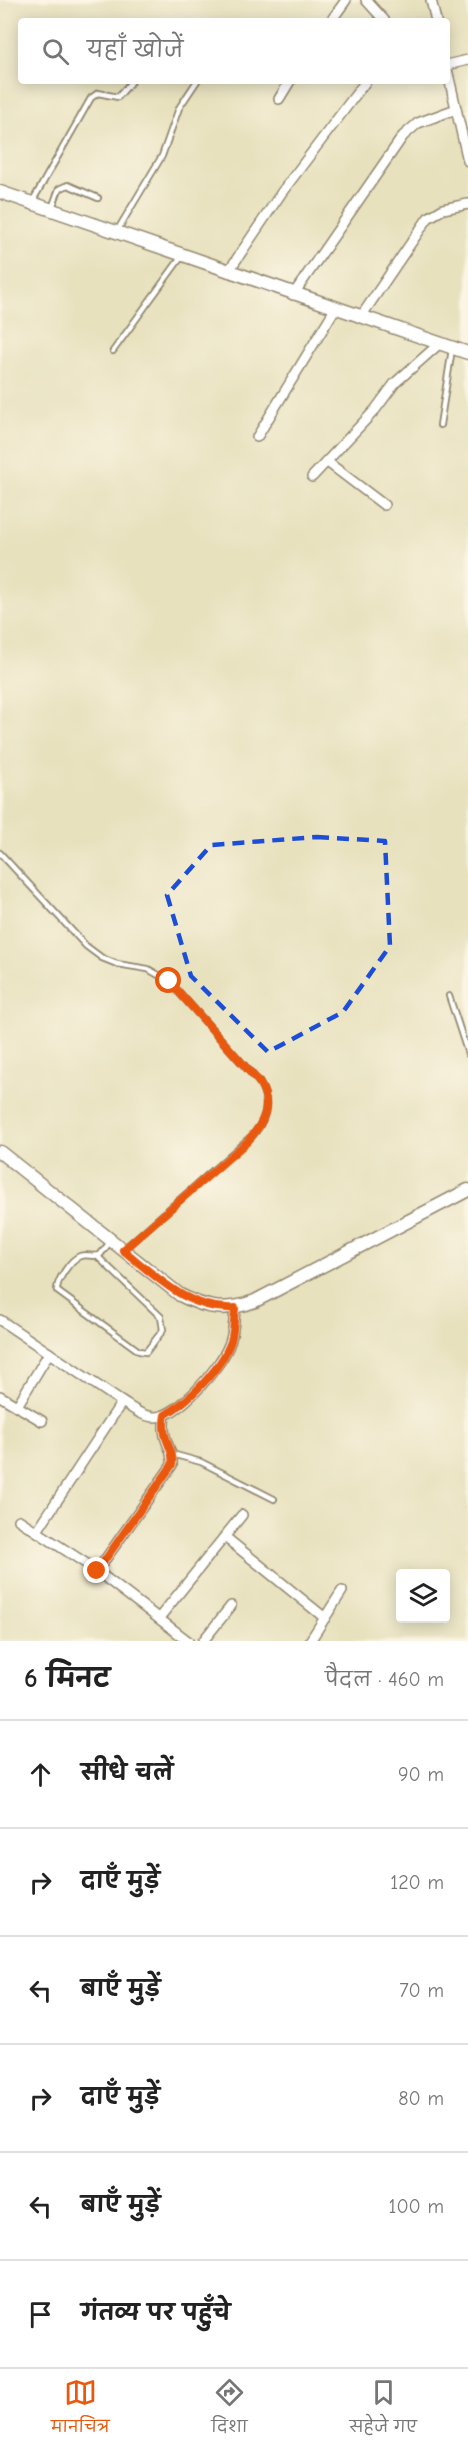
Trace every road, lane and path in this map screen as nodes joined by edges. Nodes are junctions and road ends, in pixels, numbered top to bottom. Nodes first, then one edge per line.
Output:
1 (346, 0) edge
2 (366, 0) edge
3 (431, 0) edge
4 (333, 18) edge
5 (382, 18) edge
6 (435, 18) edge
7 (468, 60) edge
8 (450, 66) edge
9 (450, 81) edge
10 (129, 84) edge
11 (195, 84) edge
12 (288, 84) edge
13 (364, 84) edge
14 (279, 99) dead end
15 (456, 109) junction
16 (468, 161) edge
17 (0, 192) edge
18 (98, 198) dead end
19 (33, 199) junction
20 (468, 204) edge
21 (53, 206) junction
22 (119, 229) junction
23 (182, 256) junction
24 (228, 272) junction
25 (293, 295) junction
26 (335, 309) junction
27 (366, 310) junction
28 (440, 344) junction
29 (452, 348) junction
30 (113, 351) dead end
31 (468, 353) edge
32 (440, 425) dead end
33 (257, 437) dead end
34 (326, 461) junction
35 (312, 477) dead end
36 (384, 505) dead end
37 (0, 853) edge
38 (449, 996) dead end
39 (468, 1054) edge
40 (0, 1152) edge
41 (468, 1190) edge
42 (111, 1240) junction
43 (123, 1250) junction
44 (97, 1256) junction
45 (235, 1308) junction
46 (0, 1320) edge
47 (49, 1353) junction
48 (0, 1396) edge
49 (122, 1402) junction
50 (17, 1406) junction
51 (165, 1415) junction
52 (42, 1421) dead end
53 (172, 1454) junction
54 (274, 1499) dead end
55 (242, 1515) dead end
56 (19, 1520) dead end
57 (37, 1531) junction
58 (225, 1537) junction
59 (97, 1571) junction
60 (342, 1591) dead end
61 (231, 1606) dead end
62 (159, 1618) junction
63 (325, 1618) junction
64 (188, 1641) edge
65 (203, 1641) edge
66 (310, 1641) edge

1 - 4 street
2 - 5 street
3 - 6 street
7 - 8 street
9 - 15 street
10 - 19 lane
11 - 22 lane
12 - 14 street
13 - 24 street
15 - 16 street
15 - 25 street
17 - 19 street
18 - 21 lane
19 - 21 street
20 - 27 street
21 - 22 street
22 - 23 street
23 - 24 street
23 - 30 lane
24 - 25 street
25 - 26 street
26 - 27 street
26 - 33 street
27 - 28 street
28 - 29 street
28 - 34 street
29 - 31 street
29 - 32 lane
34 - 35 street
34 - 36 street
37 - 43 lane
38 - 39 lane
40 - 42 street
41 - 45 street
42 - 43 street
42 - 44 lane
43 - 45 street
44 - 44 lane
45 - 51 street
46 - 47 street
47 - 49 street
47 - 50 street
48 - 50 street
49 - 51 street
49 - 57 street
50 - 52 street
51 - 53 street
53 - 54 lane
53 - 59 street
55 - 58 street
56 - 57 street
57 - 59 street
58 - 62 street
58 - 63 street
59 - 62 street
60 - 63 street
61 - 65 street
62 - 64 street
63 - 66 street

